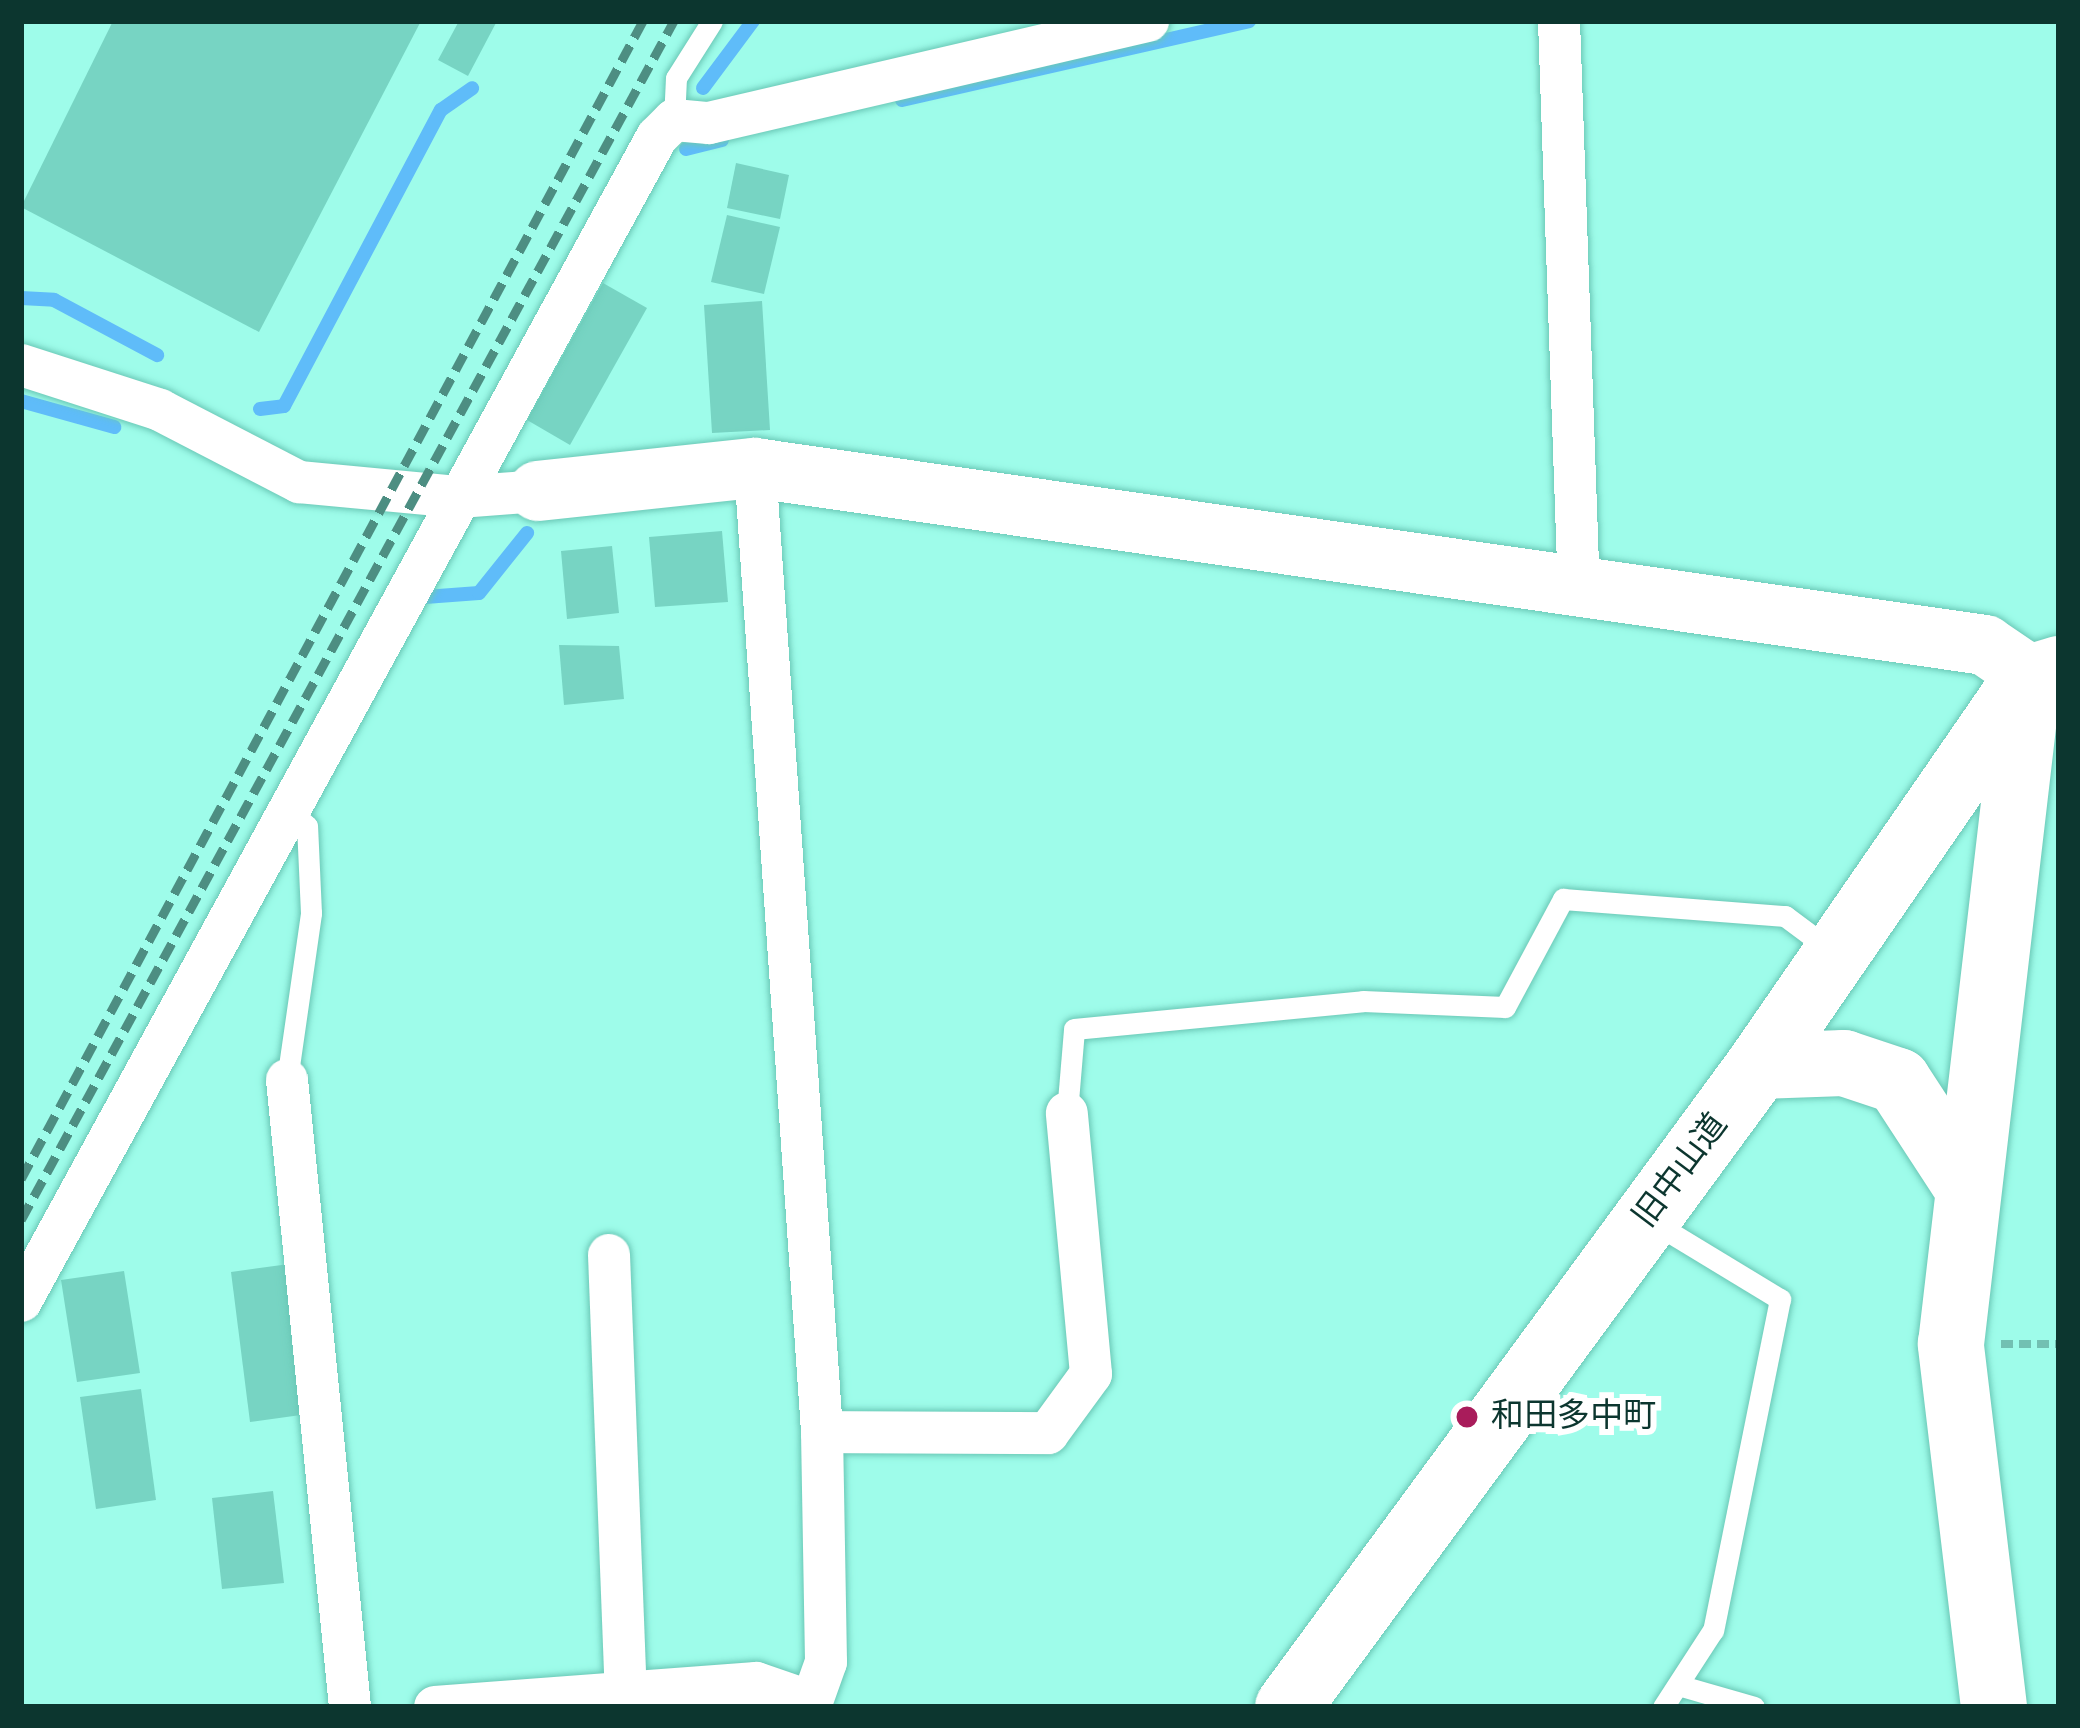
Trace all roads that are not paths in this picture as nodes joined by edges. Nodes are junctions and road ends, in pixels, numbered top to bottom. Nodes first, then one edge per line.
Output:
1 (712, 21) edge
2 (1148, 21) edge
3 (1559, 21) edge
4 (674, 120) junction
5 (21, 365) edge
6 (755, 467) junction
7 (538, 491) joint
8 (459, 497) junction
9 (1579, 594) junction
10 (2049, 655) edge
11 (287, 808) junction
12 (1837, 956) junction
13 (1759, 1066) junction
14 (287, 1080) joint
15 (1067, 1113) joint
16 (1962, 1179) junction
17 (1645, 1218) junction
18 (609, 1255) dead end
19 (21, 1301) edge
20 (822, 1432) junction
21 (1678, 1685) junction
22 (626, 1692) junction
23 (568, 1701) edge
24 (810, 1704) edge
25 (350, 1707) edge
26 (435, 1707) edge
27 (1288, 1707) edge
28 (1664, 1707) edge
29 (1754, 1707) edge
30 (1994, 1707) edge

1 - 4 lane
2 - 4 street
3 - 9 street
4 - 8 street
5 - 8 street
6 - 7 street
6 - 9 street
6 - 20 street
7 - 8 street
8 - 11 street
9 - 10 street
10 - 12 main road, 旧中山道
10 - 16 main road
11 - 14 lane
11 - 19 street
12 - 13 main road, 旧中山道
12 - 15 lane
13 - 16 main road
13 - 17 main road, 旧中山道
14 - 25 street
15 - 20 street
16 - 30 main road
17 - 21 lane
17 - 27 main road, 旧中山道
18 - 22 street
20 - 24 street
21 - 28 lane
21 - 29 lane
22 - 23 street
22 - 24 street
23 - 26 street

